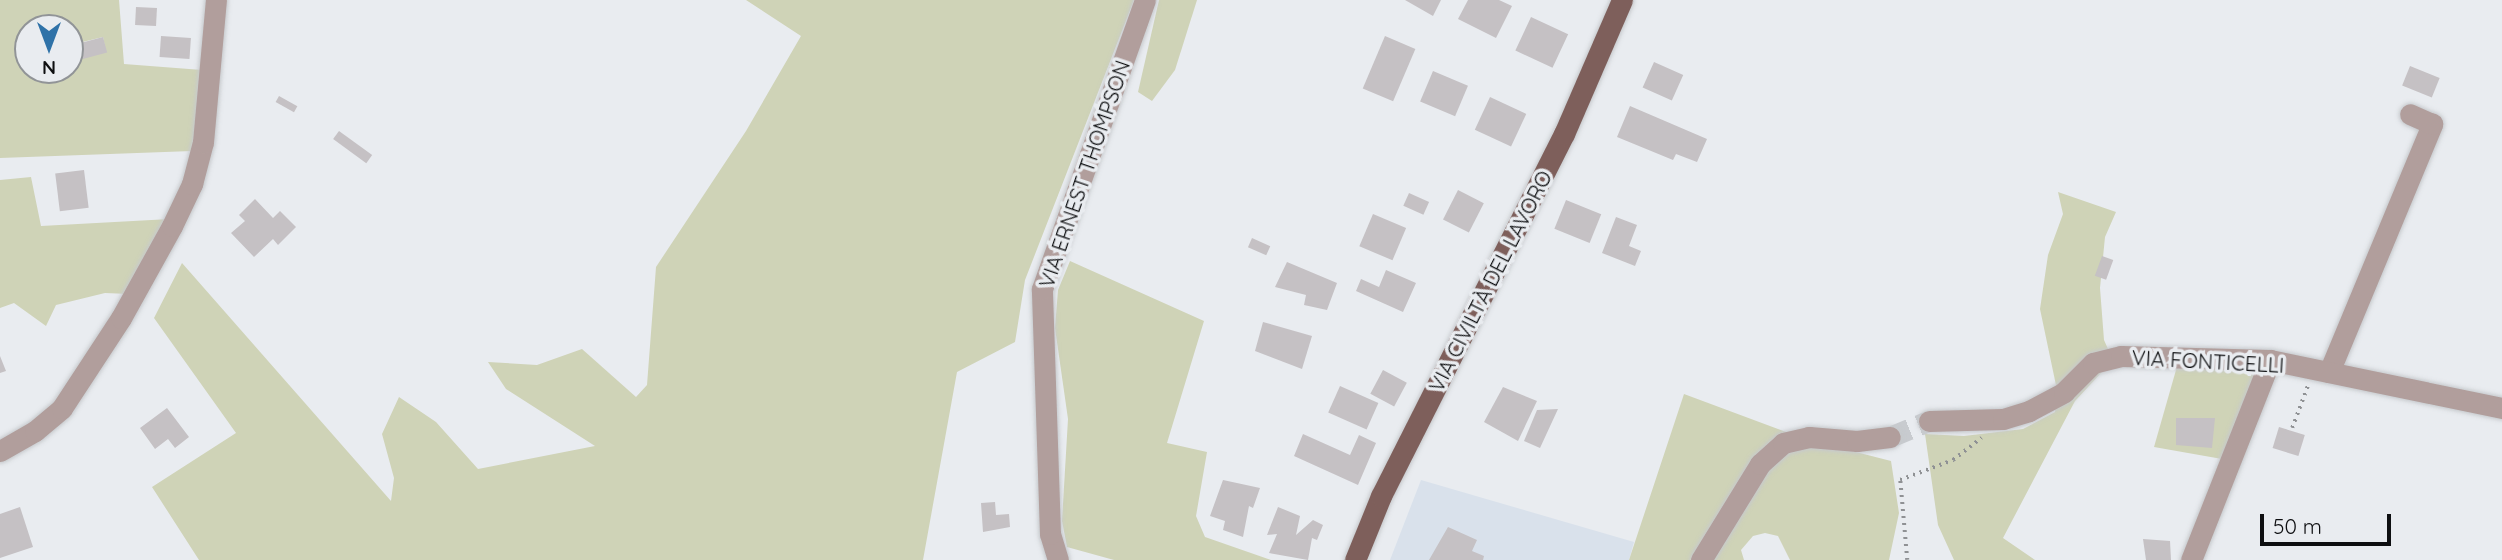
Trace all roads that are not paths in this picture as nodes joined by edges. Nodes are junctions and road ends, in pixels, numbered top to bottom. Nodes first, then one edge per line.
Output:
1 (216, 0) edge
2 (1145, 0) edge
3 (1622, 0) edge
4 (2410, 114) dead end
5 (2270, 360) junction
6 (2321, 371) junction
7 (2502, 408) edge
8 (1929, 421) tunnel mouth
9 (1890, 437) tunnel mouth
10 (0, 450) edge
11 (1058, 560) edge
12 (1355, 560) edge
13 (1701, 560) edge
14 (2191, 560) edge

1 - 10 street
2 - 11 street, VIA ERNEST THOMPSON
3 - 12 main road, VIA CIVILTÀ DEL LAVORO
4 - 6 street
5 - 6 street, VIA FONTICELLI
5 - 8 street, VIA FONTICELLI
5 - 14 street
6 - 7 street, VIA FONTICELLI
9 - 13 street

